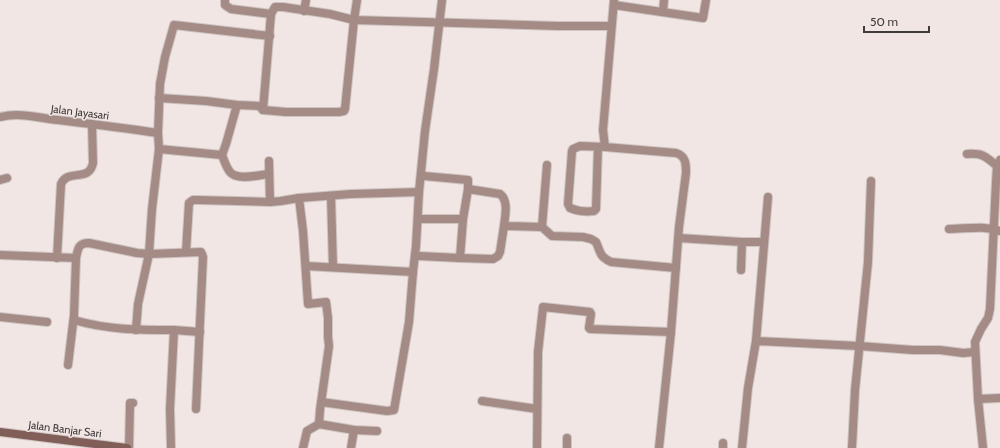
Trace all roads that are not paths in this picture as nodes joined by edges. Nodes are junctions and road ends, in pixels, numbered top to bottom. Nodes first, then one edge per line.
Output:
1 (224, 0) edge
2 (306, 0) edge
3 (357, 0) edge
4 (442, 0) edge
5 (664, 0) edge
6 (706, 0) edge
7 (614, 3) edge
8 (304, 11) junction
9 (663, 12) junction
10 (271, 14) junction
11 (354, 20) junction
12 (439, 23) junction
13 (611, 26) junction
14 (270, 36) junction
15 (159, 98) junction
16 (237, 105) junction
17 (263, 110) junction
18 (0, 117) edge
19 (92, 124) junction
20 (158, 134) junction
21 (602, 147) junction
22 (159, 149) junction
23 (967, 154) dead end
24 (222, 155) junction
25 (269, 161) dead end
26 (999, 163) edge
27 (548, 165) dead end
28 (270, 174) junction
29 (424, 176) dead end
30 (870, 181) dead end
31 (468, 189) junction
32 (419, 192) junction
33 (331, 196) junction
34 (299, 198) junction
35 (768, 198) dead end
36 (270, 202) junction
37 (422, 219) dead end
38 (463, 219) junction
39 (504, 226) junction
40 (542, 227) junction
41 (949, 229) dead end
42 (997, 230) edge
43 (679, 238) junction
44 (742, 242) junction
45 (764, 242) junction
46 (186, 252) junction
47 (149, 254) junction
48 (0, 255) edge
49 (419, 256) dead end
50 (58, 258) junction
51 (76, 258) junction
52 (460, 258) junction
53 (306, 266) junction
54 (333, 267) junction
55 (676, 268) junction
56 (741, 270) dead end
57 (413, 272) junction
58 (0, 317) edge
59 (74, 320) junction
60 (47, 322) dead end
61 (136, 330) junction
62 (174, 330) junction
63 (200, 332) junction
64 (671, 332) junction
65 (756, 341) junction
66 (859, 346) junction
67 (975, 352) junction
68 (68, 364) dead end
69 (1000, 398) edge
70 (978, 399) junction
71 (482, 401) dead end
72 (133, 402) dead end
73 (321, 402) junction
74 (196, 409) dead end
75 (537, 409) junction
76 (319, 424) junction
77 (354, 430) junction
78 (0, 432) edge
79 (377, 432) dead end
80 (567, 438) dead end
81 (118, 448) edge
82 (128, 448) edge
83 (171, 448) edge
84 (303, 448) edge
85 (351, 448) edge
86 (537, 448) edge
87 (567, 448) edge
88 (659, 448) edge
89 (742, 448) edge
90 (852, 448) edge
91 (983, 448) edge

1 - 10 street
2 - 8 street
3 - 11 street
4 - 12 street
5 - 9 street
6 - 9 street
7 - 9 street
7 - 13 street
8 - 10 street
8 - 11 street
10 - 14 street
11 - 12 street
11 - 17 street
12 - 13 street
12 - 32 street
13 - 21 street
14 - 15 street
14 - 17 street
15 - 16 street
15 - 20 street
16 - 17 street
16 - 24 street
18 - 19 street, Jalan Jayasari
19 - 20 street, Jalan Jayasari
19 - 50 street
20 - 22 street
21 - 21 street
21 - 43 street
22 - 24 street
22 - 47 street
23 - 26 street
24 - 28 street
25 - 28 street
26 - 42 street
27 - 40 street
28 - 36 street
29 - 31 street
30 - 66 street
31 - 38 street
31 - 39 street
32 - 33 street
32 - 57 street
33 - 34 street
33 - 54 street
34 - 36 street
34 - 53 street
35 - 45 street
36 - 46 street
37 - 38 street
38 - 52 street
39 - 40 street
39 - 52 street
40 - 55 street
41 - 42 street
42 - 67 street
43 - 44 street
43 - 55 street
44 - 45 street
44 - 56 street
45 - 65 street
46 - 47 street
46 - 63 street
47 - 51 street
47 - 61 street
48 - 50 street
49 - 52 street
50 - 51 street
51 - 59 street
53 - 54 street
53 - 73 street
54 - 57 street
55 - 64 street
57 - 73 street
58 - 60 street
59 - 61 street
59 - 68 street
61 - 62 street
62 - 63 street
62 - 83 street
63 - 74 street
64 - 75 street
64 - 88 street
65 - 66 street
65 - 89 street
66 - 67 street
66 - 90 street
67 - 70 street
69 - 70 street
70 - 91 street
71 - 75 street
72 - 82 street
73 - 76 street
75 - 86 street
76 - 77 street
76 - 84 street
77 - 79 street
77 - 85 street
78 - 81 street, Jalan Banjar Sari
80 - 87 street
81 - 82 street, Jalan Banjar Sari

